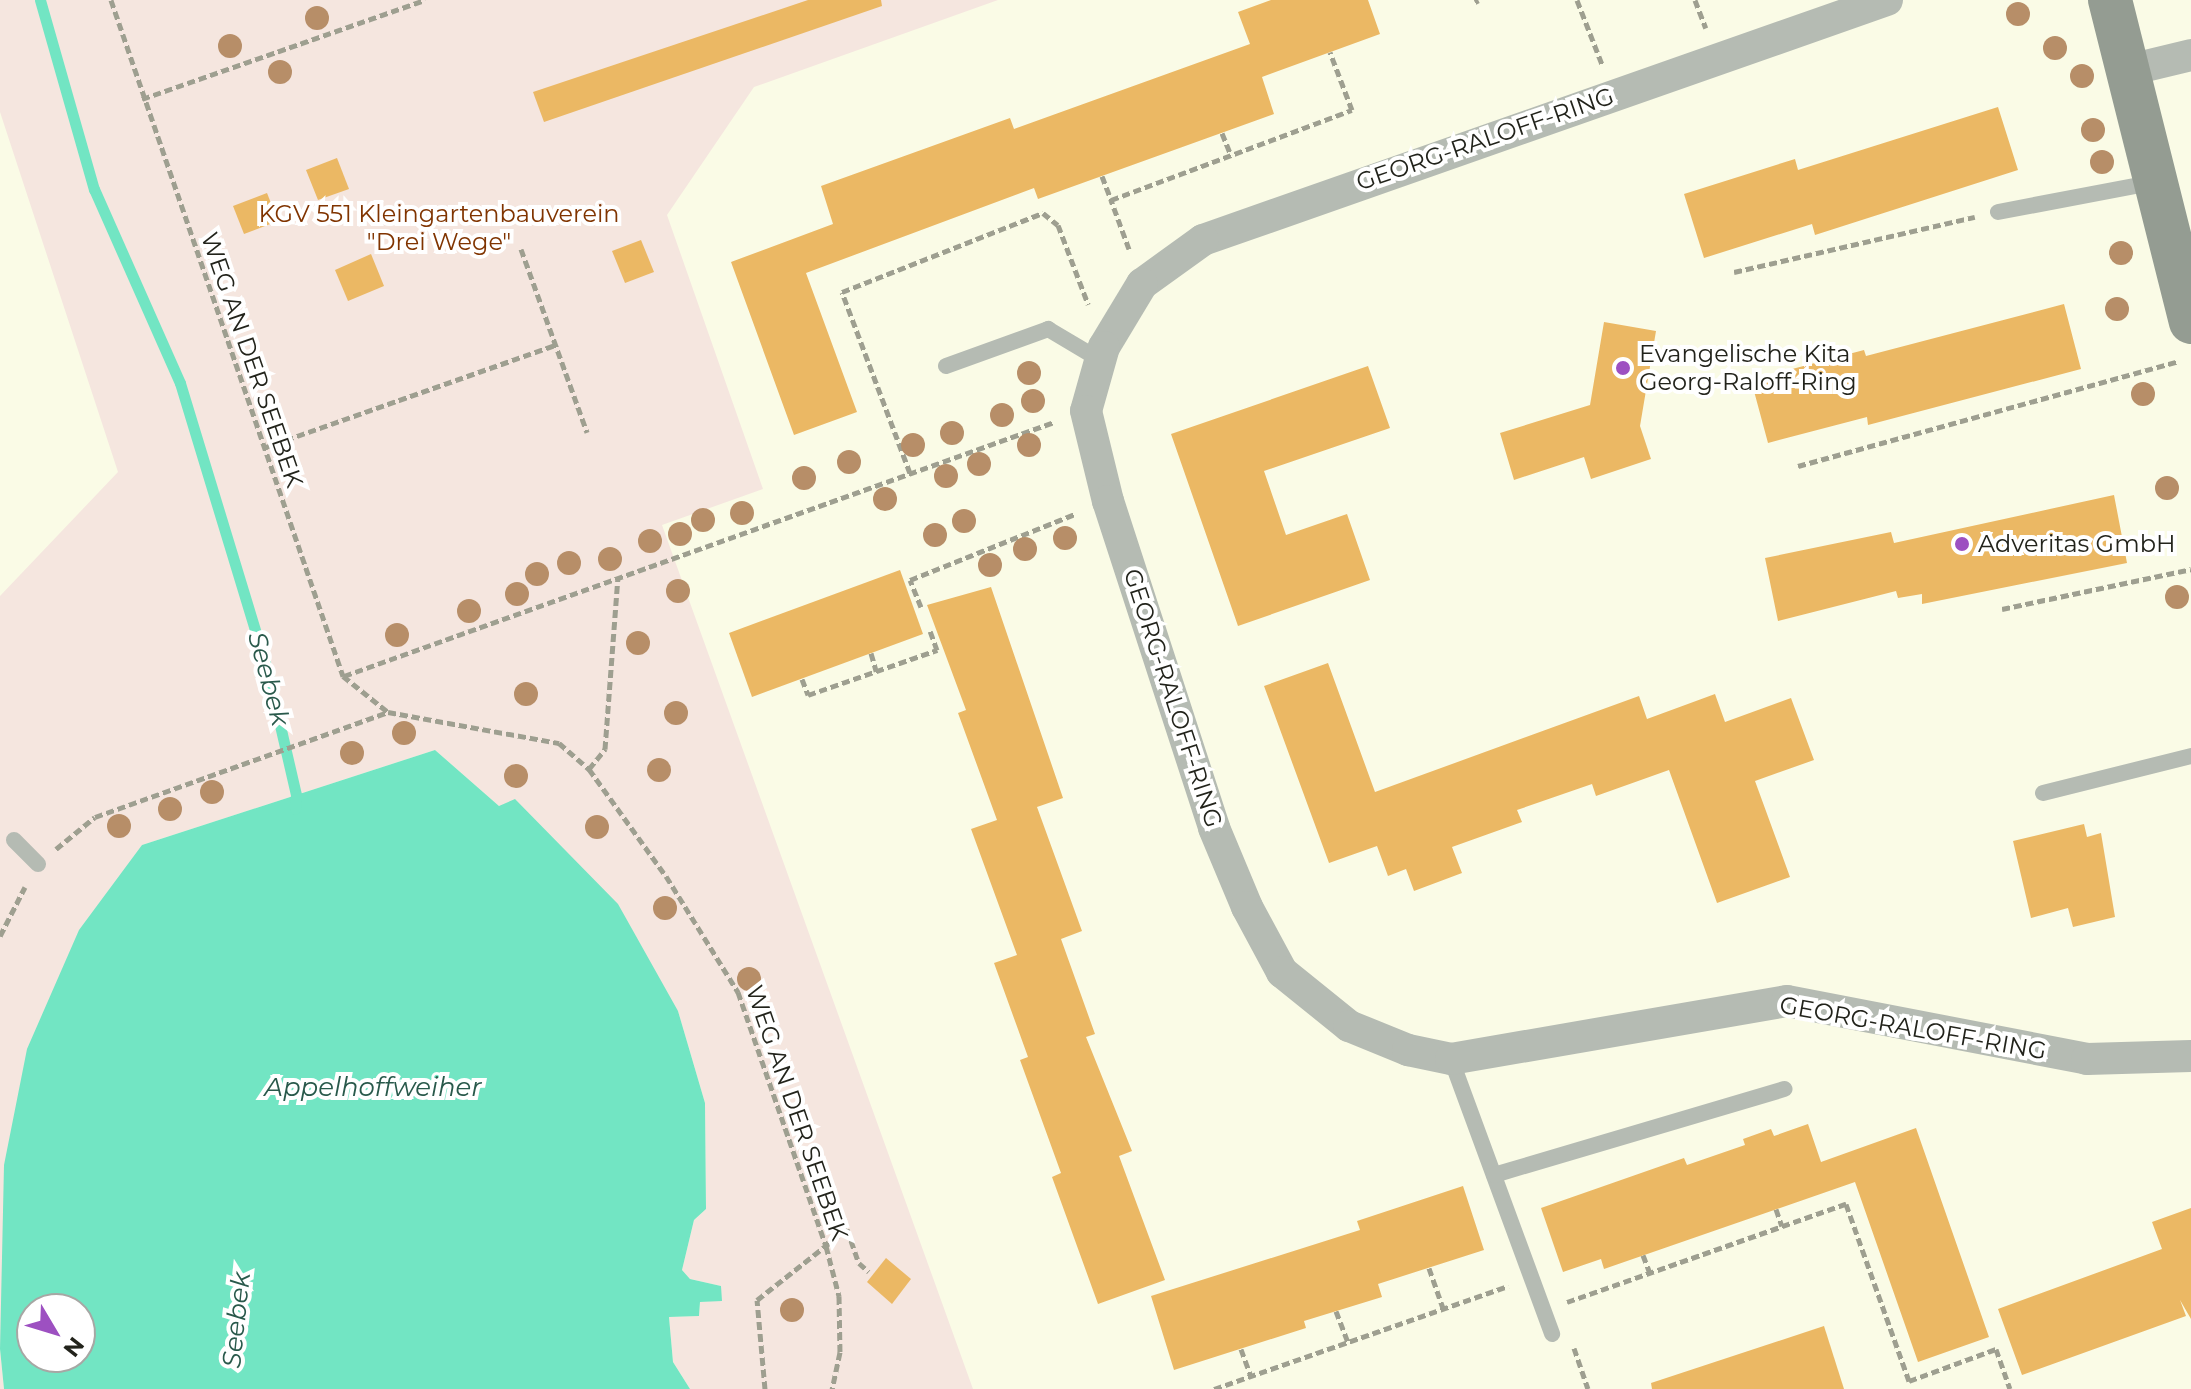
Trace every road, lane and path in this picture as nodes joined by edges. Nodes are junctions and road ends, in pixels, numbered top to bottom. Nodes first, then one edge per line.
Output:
1 (111, 0) edge
2 (425, 0) edge
3 (1577, 0) edge
4 (1887, 0) edge
5 (2110, 0) edge
6 (1330, 52) dead end
7 (2191, 55) edge
8 (2129, 70) junction
9 (1615, 94) junction
10 (142, 99) junction
11 (1222, 133) dead end
12 (1231, 155) junction
13 (1102, 176) dead end
14 (2156, 182) junction
15 (1111, 200) junction
16 (1998, 212) joint
17 (521, 249) dead end
18 (1734, 272) dead end
19 (1142, 284) junction
20 (2191, 322) edge
21 (556, 345) junction
22 (1102, 353) junction
23 (2191, 358) edge
24 (946, 366) dead end
25 (1086, 411) junction
26 (587, 432) dead end
27 (263, 448) junction
28 (1798, 466) dead end
29 (910, 473) junction
30 (1108, 501) junction
31 (2191, 569) edge
32 (618, 577) junction
33 (921, 607) dead end
34 (2002, 609) dead end
35 (930, 631) dead end
36 (871, 653) dead end
37 (876, 671) junction
38 (343, 676) junction
39 (802, 679) dead end
40 (388, 712) junction
41 (2191, 756) edge
42 (589, 769) junction
43 (2043, 793) dead end
44 (14, 840) dead end
45 (38, 864) junction
46 (0, 936) edge
47 (2191, 1056) edge
48 (1451, 1059) junction
49 (1785, 1089) dead end
50 (1494, 1175) junction
51 (1776, 1209) dead end
52 (1782, 1226) junction
53 (826, 1246) junction
54 (1643, 1255) dead end
55 (1429, 1268) dead end
56 (869, 1272) dead end
57 (1650, 1273) junction
58 (1531, 1277) junction
59 (1443, 1308) junction
60 (1336, 1311) dead end
61 (1543, 1311) junction
62 (1552, 1334) dead end
63 (1348, 1342) junction
64 (1241, 1349) dead end
65 (1251, 1376) junction
66 (765, 1389) edge
67 (832, 1389) edge
68 (1214, 1389) edge
69 (2010, 1389) edge

1 - 10 path, WEG AN DER SEEBEK
2 - 10 path
3 - 9 path
4 - 9 street, GEORG-RALOFF-RING
5 - 8 street
6 - 12 path
7 - 8 street
8 - 14 street
9 - 19 street, GEORG-RALOFF-RING
10 - 27 path, WEG AN DER SEEBEK
11 - 12 path
12 - 15 path
13 - 15 path
14 - 16 lane
14 - 20 street
15 - 19 path
16 - 18 path
17 - 21 path
19 - 22 street, GEORG-RALOFF-RING
21 - 26 path
21 - 27 path
22 - 24 lane
22 - 25 street, GEORG-RALOFF-RING
22 - 29 path
23 - 28 path
25 - 29 path
25 - 30 street, GEORG-RALOFF-RING
27 - 38 path, WEG AN DER SEEBEK
29 - 32 path
30 - 33 path
30 - 48 street, GEORG-RALOFF-RING
31 - 34 path
32 - 38 path
32 - 42 path
35 - 37 path
36 - 37 path
37 - 39 path
38 - 40 path, WEG AN DER SEEBEK
40 - 42 path, WEG AN DER SEEBEK
40 - 45 path
41 - 43 lane
42 - 53 path, WEG AN DER SEEBEK
44 - 45 lane
45 - 46 path
47 - 48 street, GEORG-RALOFF-RING
48 - 50 lane
49 - 50 lane
50 - 58 lane
51 - 52 path
52 - 57 path
52 - 69 path
53 - 56 path
53 - 66 path
53 - 67 path, WEG AN DER SEEBEK
54 - 57 path
55 - 59 path
57 - 61 path
58 - 59 path
58 - 61 lane
59 - 63 path
60 - 63 path
61 - 62 lane
63 - 65 path
64 - 65 path
65 - 68 path

